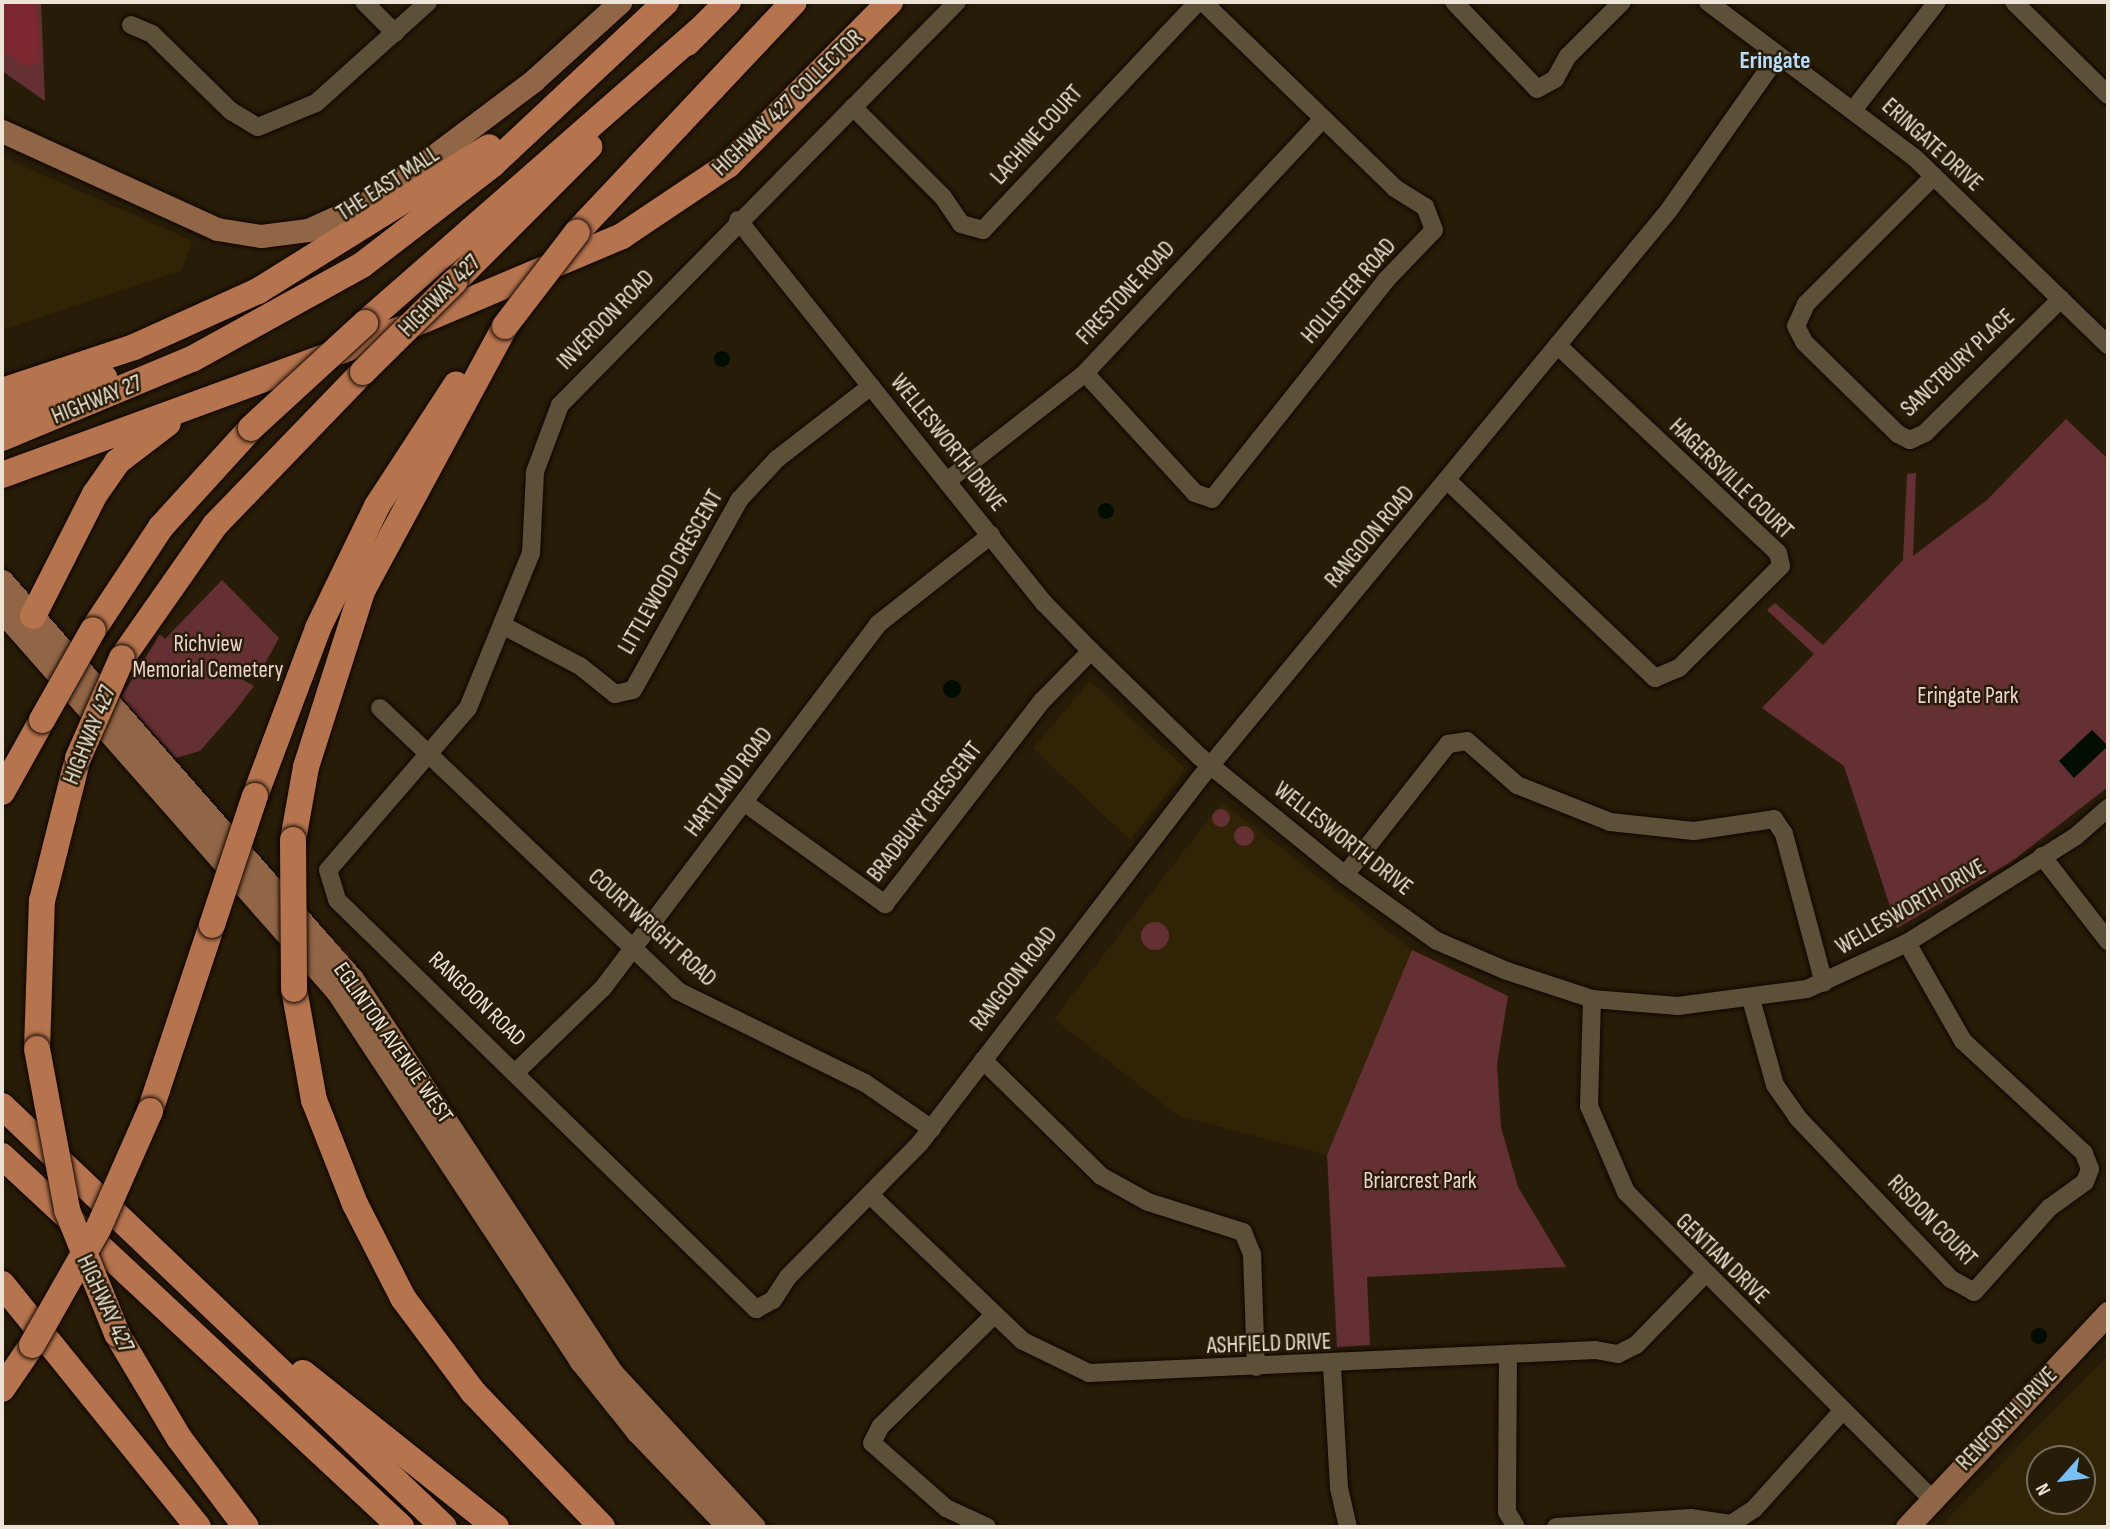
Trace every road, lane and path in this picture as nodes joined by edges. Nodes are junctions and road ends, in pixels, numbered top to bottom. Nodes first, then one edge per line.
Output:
1 (364, 2) edge
2 (428, 2) edge
3 (620, 2) edge
4 (666, 2) edge
5 (728, 2) edge
6 (794, 2) edge
7 (890, 2) edge
8 (957, 2) edge
9 (1200, 2) edge
10 (1454, 2) edge
11 (1622, 2) edge
12 (1708, 2) edge
13 (1937, 2) edge
14 (2014, 2) edge
15 (131, 25) dead end
16 (699, 31) junction
17 (395, 33) junction
18 (625, 41) junction
19 (1777, 57) junction
20 (2108, 95) edge
21 (853, 107) junction
22 (1854, 109) junction
23 (1322, 120) junction
24 (2, 131) edge
25 (1934, 176) junction
26 (738, 220) junction
27 (2061, 299) junction
28 (505, 326) junction
29 (1558, 345) junction
30 (2108, 345) edge
31 (192, 359) junction
32 (1084, 373) junction
33 (258, 381) junction
34 (871, 386) junction
35 (2, 391) edge
36 (2, 415) edge
37 (2, 438) edge
38 (2, 475) edge
39 (947, 481) junction
40 (1448, 481) junction
41 (991, 536) junction
42 (2, 581) edge
43 (2, 611) edge
44 (33, 616) junction
45 (504, 625) junction
46 (1091, 651) junction
47 (380, 708) dead end
48 (430, 754) junction
49 (1211, 765) junction
50 (2, 792) edge
51 (745, 803) junction
52 (2108, 808) edge
53 (2042, 856) junction
54 (1345, 875) junction
55 (2108, 941) edge
56 (1907, 943) junction
57 (632, 949) junction
58 (1824, 983) junction
59 (1592, 999) junction
60 (1751, 999) junction
61 (983, 1060) junction
62 (517, 1071) junction
63 (2, 1106) edge
64 (932, 1129) junction
65 (2, 1156) edge
66 (870, 1195) junction
67 (150, 1244) junction
68 (1703, 1276) junction
69 (2, 1284) edge
70 (2108, 1313) edge
71 (994, 1315) junction
72 (1508, 1357) junction
73 (1332, 1366) junction
74 (1256, 1367) junction
75 (2, 1389) edge
76 (1843, 1410) junction
77 (1931, 1498) junction
78 (198, 1527) edge
79 (246, 1527) edge
80 (401, 1527) edge
81 (444, 1527) edge
82 (496, 1527) edge
83 (603, 1527) edge
84 (730, 1527) edge
85 (754, 1527) edge
86 (987, 1527) edge
87 (1348, 1527) edge
88 (1516, 1527) edge
89 (1556, 1527) edge
90 (1908, 1527) edge

1 - 17 street
2 - 17 street
3 - 24 main road, THE EAST MALL
4 - 18 highway
5 - 16 highway, HIGHWAY 427
6 - 28 highway, bridge
7 - 33 highway, HIGHWAY 427 COLLECTOR
8 - 21 street, INVERDON ROAD
9 - 21 street, LACHINE COURT
9 - 23 street, HOLLISTER ROAD
10 - 11 street
12 - 19 street, ERINGATE DRIVE
13 - 22 street
14 - 20 street
15 - 17 street
16 - 50 highway, bridge
16 - 79 highway, HIGHWAY 427, bridge
18 - 31 highway
18 - 35 highway
19 - 22 street, ERINGATE DRIVE
19 - 29 street, RANGOON ROAD
21 - 26 street, INVERDON ROAD
22 - 25 street, ERINGATE DRIVE
23 - 32 street, FIRESTONE ROAD
23 - 32 street, HOLLISTER ROAD
25 - 27 street, ERINGATE DRIVE
25 - 27 street, SANCTBURY PLACE
26 - 34 street, WELLESWORTH DRIVE
26 - 45 street, INVERDON ROAD
27 - 30 street, ERINGATE DRIVE
28 - 75 highway, bridge
28 - 83 highway, bridge
29 - 40 street, RANGOON ROAD
29 - 40 street, HAGERSVILLE COURT
31 - 36 highway
31 - 37 highway, HIGHWAY 27
32 - 39 street, FIRESTONE ROAD
33 - 38 highway
33 - 44 highway
34 - 39 street, WELLESWORTH DRIVE
34 - 45 street, LITTLEWOOD CRESCENT
39 - 41 street, WELLESWORTH DRIVE
40 - 49 street, RANGOON ROAD
41 - 46 street, WELLESWORTH DRIVE
41 - 51 street, HARTLAND ROAD
42 - 44 main road, EGLINTON AVENUE WEST
43 - 84 main road, EGLINTON AVENUE WEST
44 - 85 main road, EGLINTON AVENUE WEST
45 - 48 street, INVERDON ROAD
46 - 49 street, WELLESWORTH DRIVE
46 - 51 street, BRADBURY CRESCENT
47 - 48 street, COURTWRIGHT ROAD
48 - 57 street, COURTWRIGHT ROAD
48 - 62 street, RANGOON ROAD
49 - 54 street, WELLESWORTH DRIVE
49 - 61 street, RANGOON ROAD
51 - 57 street, HARTLAND ROAD
52 - 53 street, WELLESWORTH DRIVE
53 - 55 street
53 - 56 street, WELLESWORTH DRIVE
54 - 58 street
54 - 59 street, WELLESWORTH DRIVE
56 - 58 street, WELLESWORTH DRIVE
56 - 60 street, RISDON COURT
57 - 62 street, HARTLAND ROAD
57 - 64 street, COURTWRIGHT ROAD
58 - 60 street, WELLESWORTH DRIVE
59 - 60 street, WELLESWORTH DRIVE
59 - 68 street, GENTIAN DRIVE
61 - 64 street, RANGOON ROAD
61 - 74 street
62 - 66 street, RANGOON ROAD
63 - 67 highway
64 - 66 street, RANGOON ROAD
65 - 80 highway
66 - 71 street, ASHFIELD DRIVE
67 - 81 highway
67 - 82 highway
68 - 72 street, ASHFIELD DRIVE
68 - 76 street, GENTIAN DRIVE
69 - 78 highway
70 - 77 main road, RENFORTH DRIVE
71 - 74 street, ASHFIELD DRIVE
71 - 86 street
72 - 73 street, ASHFIELD DRIVE
72 - 88 street
73 - 74 street, ASHFIELD DRIVE
73 - 87 street
76 - 77 street, GENTIAN DRIVE
76 - 89 street
77 - 90 main road, RENFORTH DRIVE

